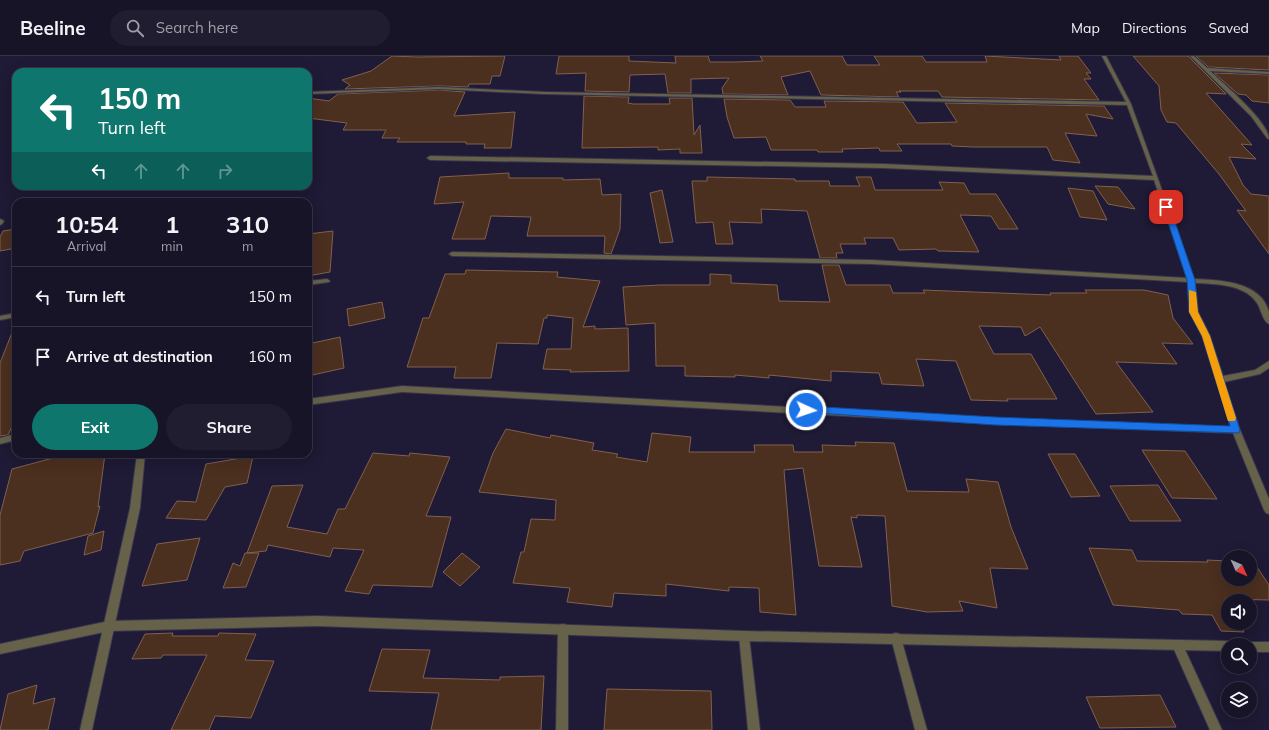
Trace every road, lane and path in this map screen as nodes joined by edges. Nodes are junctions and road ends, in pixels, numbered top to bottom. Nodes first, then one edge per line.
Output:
1 (1104, 56) edge
2 (1192, 56) edge
3 (1205, 69) junction
4 (1269, 73) edge
5 (312, 93) edge
6 (1129, 104) junction
7 (1269, 137) edge
8 (430, 158) dead end
9 (1156, 178) junction
10 (452, 254) dead end
11 (1191, 280) junction
12 (326, 281) dead end
13 (312, 282) edge
14 (12, 315) edge
15 (0, 318) edge
16 (1269, 322) edge
17 (1269, 364) edge
18 (1219, 380) junction
19 (312, 401) edge
20 (1236, 430) junction
21 (12, 438) edge
22 (0, 441) edge
23 (140, 458) edge
24 (1269, 510) edge
25 (109, 626) junction
26 (563, 630) junction
27 (744, 636) junction
28 (896, 638) junction
29 (1177, 646) junction
30 (1221, 646) edge
31 (1257, 647) edge
32 (1269, 647) edge
33 (0, 649) edge
34 (86, 730) edge
35 (562, 730) edge
36 (754, 730) edge
37 (921, 730) edge
38 (1216, 730) edge

1 - 6 street
2 - 3 street
3 - 4 street
3 - 7 street
5 - 6 street
6 - 9 street
8 - 9 street
9 - 11 street
10 - 11 street
11 - 16 street
11 - 18 street
12 - 13 street
14 - 15 street
17 - 18 street
18 - 20 street
19 - 20 street
20 - 24 street
21 - 22 street
23 - 25 street
25 - 26 street
25 - 33 street
25 - 34 street
26 - 27 street
26 - 35 street
27 - 28 street
27 - 36 street
28 - 29 street
28 - 37 street
29 - 30 street
29 - 38 street
31 - 32 street

